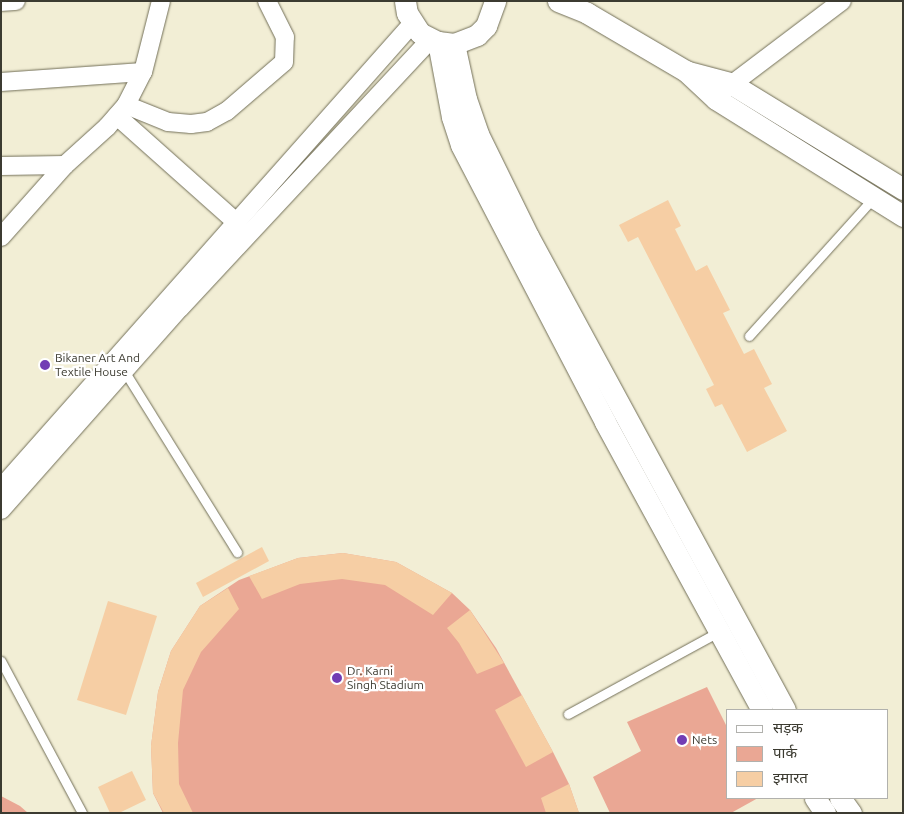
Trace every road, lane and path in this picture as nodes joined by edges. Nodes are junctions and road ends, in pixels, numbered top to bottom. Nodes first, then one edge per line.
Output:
1 (16, 1) edge
2 (161, 1) edge
3 (267, 1) edge
4 (405, 1) edge
5 (495, 1) edge
6 (558, 1) edge
7 (842, 1) edge
8 (1, 2) edge
9 (412, 24) junction
10 (441, 42) junction
11 (686, 71) junction
12 (143, 72) junction
13 (1, 82) edge
14 (730, 83) junction
15 (716, 99) junction
16 (122, 110) junction
17 (65, 165) junction
18 (1, 166) edge
19 (903, 189) edge
20 (874, 197) junction
21 (903, 216) edge
22 (237, 224) junction
23 (1, 237) edge
24 (749, 336) dead end
25 (121, 365) junction
26 (1, 488) edge
27 (1, 510) edge
28 (237, 552) dead end
29 (727, 628) junction
30 (1, 661) edge
31 (762, 709) edge
32 (785, 709) edge
33 (568, 714) dead end
34 (816, 799) edge
35 (841, 799) edge
36 (82, 813) edge
37 (825, 813) edge
38 (851, 813) edge

1 - 8 street
2 - 12 street
3 - 16 street
4 - 9 street
5 - 10 street
6 - 11 street
7 - 14 street
9 - 10 street
9 - 22 street
10 - 25 street
10 - 29 street
11 - 14 street
11 - 15 street
12 - 13 street
12 - 16 street
14 - 15 street
14 - 19 street
15 - 20 street
16 - 17 street
16 - 22 street
17 - 18 street
17 - 23 street
20 - 21 street
20 - 24 lane
22 - 25 street
25 - 26 street
25 - 27 street
25 - 28 lane
29 - 31 street
29 - 32 street
29 - 33 lane
30 - 36 lane
34 - 37 street
35 - 38 street

